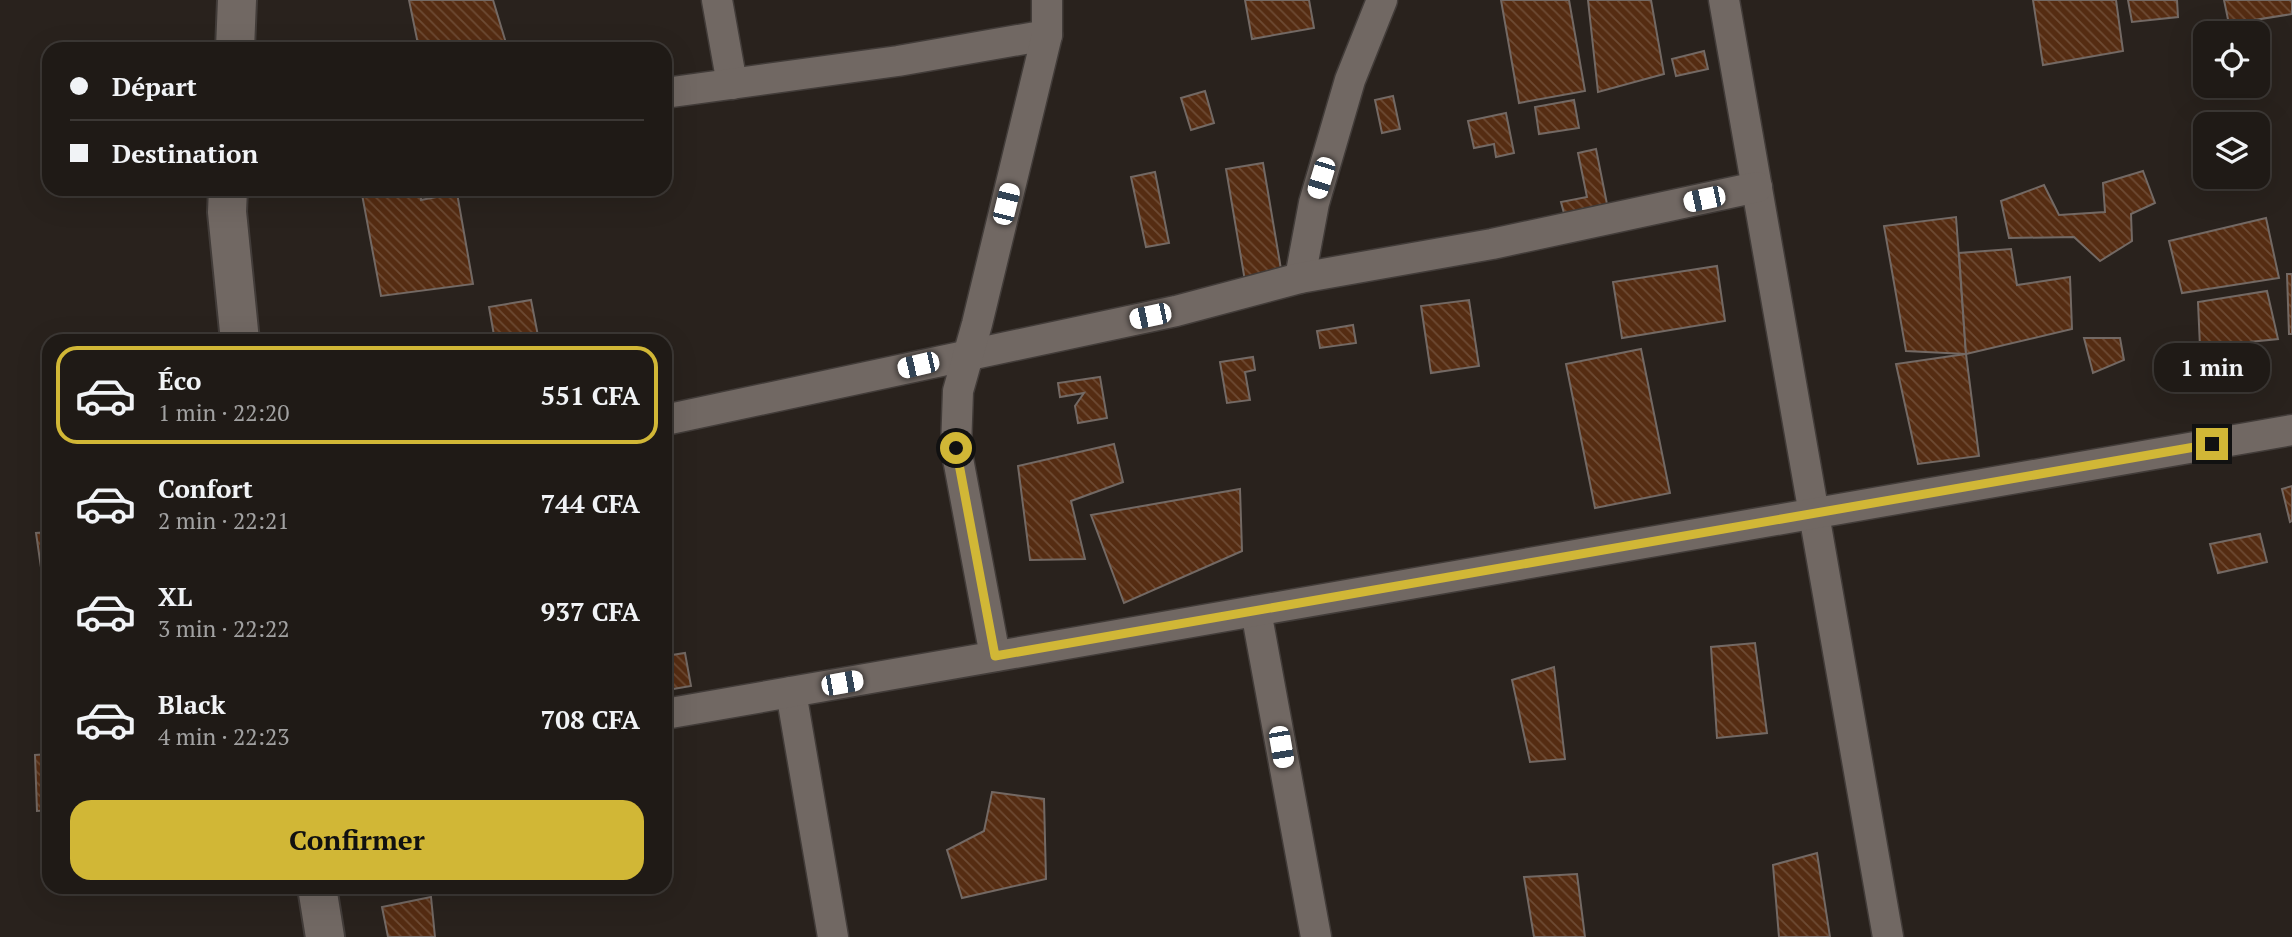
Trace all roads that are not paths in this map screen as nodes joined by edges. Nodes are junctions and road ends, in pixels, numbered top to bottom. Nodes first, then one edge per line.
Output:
1 (237, 0) edge
2 (717, 0) edge
3 (1047, 0) edge
4 (1382, 0) edge
5 (1724, 0) edge
6 (1047, 35) junction
7 (235, 42) edge
8 (732, 84) junction
9 (672, 92) edge
10 (1757, 187) junction
11 (228, 196) edge
12 (1300, 278) junction
13 (239, 334) edge
14 (969, 354) junction
15 (672, 418) edge
16 (2292, 430) edge
17 (1814, 514) junction
18 (1256, 611) junction
19 (995, 656) junction
20 (791, 692) junction
21 (672, 713) edge
22 (318, 894) edge
23 (326, 937) edge
24 (833, 937) edge
25 (1316, 937) edge
26 (1888, 937) edge

1 - 7 street
2 - 8 street
3 - 6 street
4 - 12 street
5 - 10 street
6 - 8 street
6 - 14 street
8 - 9 street
10 - 12 street
10 - 17 street
11 - 13 street
12 - 14 street
14 - 15 street
14 - 19 street
16 - 17 street
17 - 18 street
17 - 26 street
18 - 19 street
18 - 25 street
19 - 20 street
20 - 21 street
20 - 24 street
22 - 23 street

